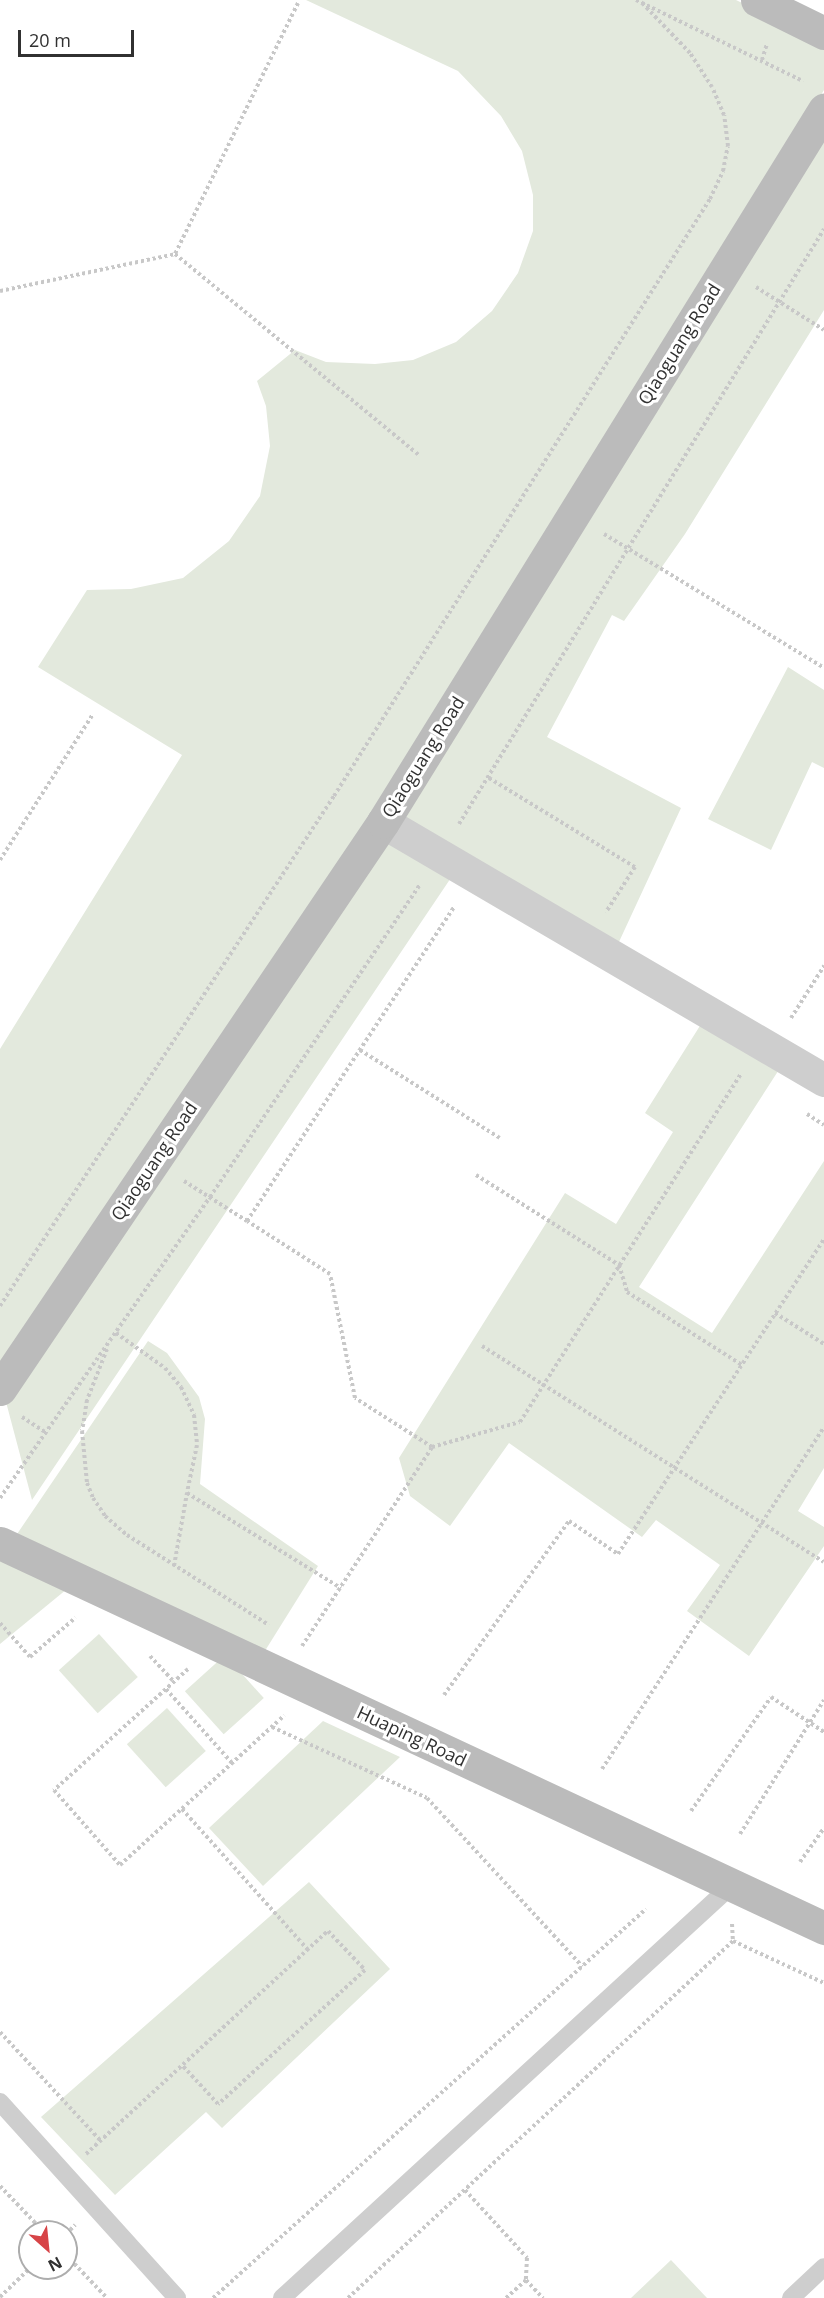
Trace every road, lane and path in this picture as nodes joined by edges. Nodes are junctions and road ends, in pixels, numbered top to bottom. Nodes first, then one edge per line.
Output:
1 (636, 0) edge
2 (757, 0) edge
3 (298, 3) dead end
4 (642, 3) junction
5 (824, 33) edge
6 (819, 98) edge
7 (175, 254) junction
8 (726, 268) junction
9 (0, 291) edge
10 (824, 330) edge
11 (419, 455) dead end
12 (573, 515) junction
13 (824, 668) edge
14 (93, 714) dead end
15 (489, 778) dead end
16 (383, 822) junction
17 (0, 860) edge
18 (475, 876) junction
19 (588, 942) junction
20 (824, 966) edge
21 (766, 1046) junction
22 (360, 1050) junction
23 (821, 1073) edge
24 (500, 1138) dead end
25 (154, 1161) junction
26 (476, 1174) dead end
27 (247, 1221) junction
28 (824, 1239) edge
29 (619, 1265) junction
30 (0, 1306) edge
31 (775, 1313) junction
32 (116, 1333) dead end
33 (111, 1340) dead end
34 (824, 1344) edge
35 (482, 1346) dead end
36 (742, 1365) junction
37 (543, 1385) junction
38 (0, 1389) edge
39 (824, 1427) edge
40 (432, 1447) junction
41 (674, 1467) junction
42 (187, 1493) junction
43 (762, 1523) junction
44 (0, 1543) edge
45 (824, 1562) edge
46 (174, 1566) junction
47 (341, 1587) junction
48 (81, 1613) dead end
49 (0, 1623) edge
50 (273, 1628) dead end
51 (292, 1640) dead end
52 (216, 1644) junction
53 (302, 1647) junction
54 (284, 1676) junction
55 (166, 1689) junction
56 (313, 1689) junction
57 (444, 1695) dead end
58 (824, 1700) edge
59 (810, 1722) junction
60 (272, 1727) junction
61 (824, 1731) edge
62 (232, 1763) junction
63 (602, 1769) dead end
64 (182, 1809) junction
65 (691, 1811) dead end
66 (824, 1828) edge
67 (740, 1834) dead end
68 (800, 1862) dead end
69 (732, 1885) junction
70 (646, 1909) dead end
71 (824, 1928) edge
72 (308, 1950) junction
73 (582, 1966) junction
74 (824, 1983) edge
75 (0, 2032) edge
76 (182, 2066) junction
77 (0, 2102) edge
78 (101, 2141) junction
79 (65, 2173) junction
80 (0, 2186) edge
81 (465, 2190) junction
82 (33, 2220) edge
83 (824, 2266) edge
84 (78, 2268) edge
85 (18, 2280) edge
86 (526, 2280) junction
87 (0, 2297) edge
88 (107, 2298) edge
89 (177, 2298) edge
90 (213, 2298) edge
91 (282, 2298) edge
92 (348, 2298) edge
93 (506, 2298) edge
94 (543, 2298) edge
95 (791, 2298) edge

1 - 4 path
2 - 5 street
3 - 7 path
4 - 6 path
4 - 30 path
6 - 8 street, Qiaoguang Road
7 - 9 path
7 - 11 path
8 - 10 path
8 - 12 street, Qiaoguang Road
12 - 13 path
12 - 16 street, Qiaoguang Road
14 - 17 path
15 - 19 path
16 - 18 street
16 - 25 street, Qiaoguang Road
18 - 19 street
18 - 22 path
19 - 21 street
20 - 21 path
21 - 23 street
21 - 29 path
22 - 24 path
22 - 27 path
25 - 27 path
25 - 38 street, Qiaoguang Road
26 - 29 path
27 - 40 path
28 - 31 path
29 - 36 path
29 - 37 path
31 - 34 path
31 - 36 path
32 - 42 path
33 - 46 path
35 - 37 path
36 - 41 path
37 - 40 path
37 - 41 path
39 - 43 path
40 - 47 path
41 - 43 path
41 - 57 path
42 - 46 path
42 - 47 path
43 - 45 path
43 - 63 path
44 - 52 street, Huaping Road
46 - 50 path
47 - 53 path
48 - 49 path
51 - 53 path
52 - 54 street, Huaping Road
52 - 55 path
53 - 54 path
54 - 56 street, Huaping Road
55 - 62 path
55 - 64 path
56 - 60 path
56 - 69 street, Huaping Road
58 - 59 path
59 - 61 path
59 - 65 path
59 - 67 path
60 - 62 path
60 - 73 path
62 - 64 path
64 - 72 path
66 - 68 path
69 - 71 street, Huaping Road
69 - 91 lane
70 - 73 path
72 - 76 path
72 - 76 path
73 - 90 path
74 - 81 path
75 - 78 path
76 - 78 path
77 - 79 lane
78 - 79 path
79 - 89 lane
80 - 82 path
81 - 86 path
81 - 92 path
83 - 95 lane
84 - 88 path
85 - 87 path
86 - 93 path
86 - 94 path

